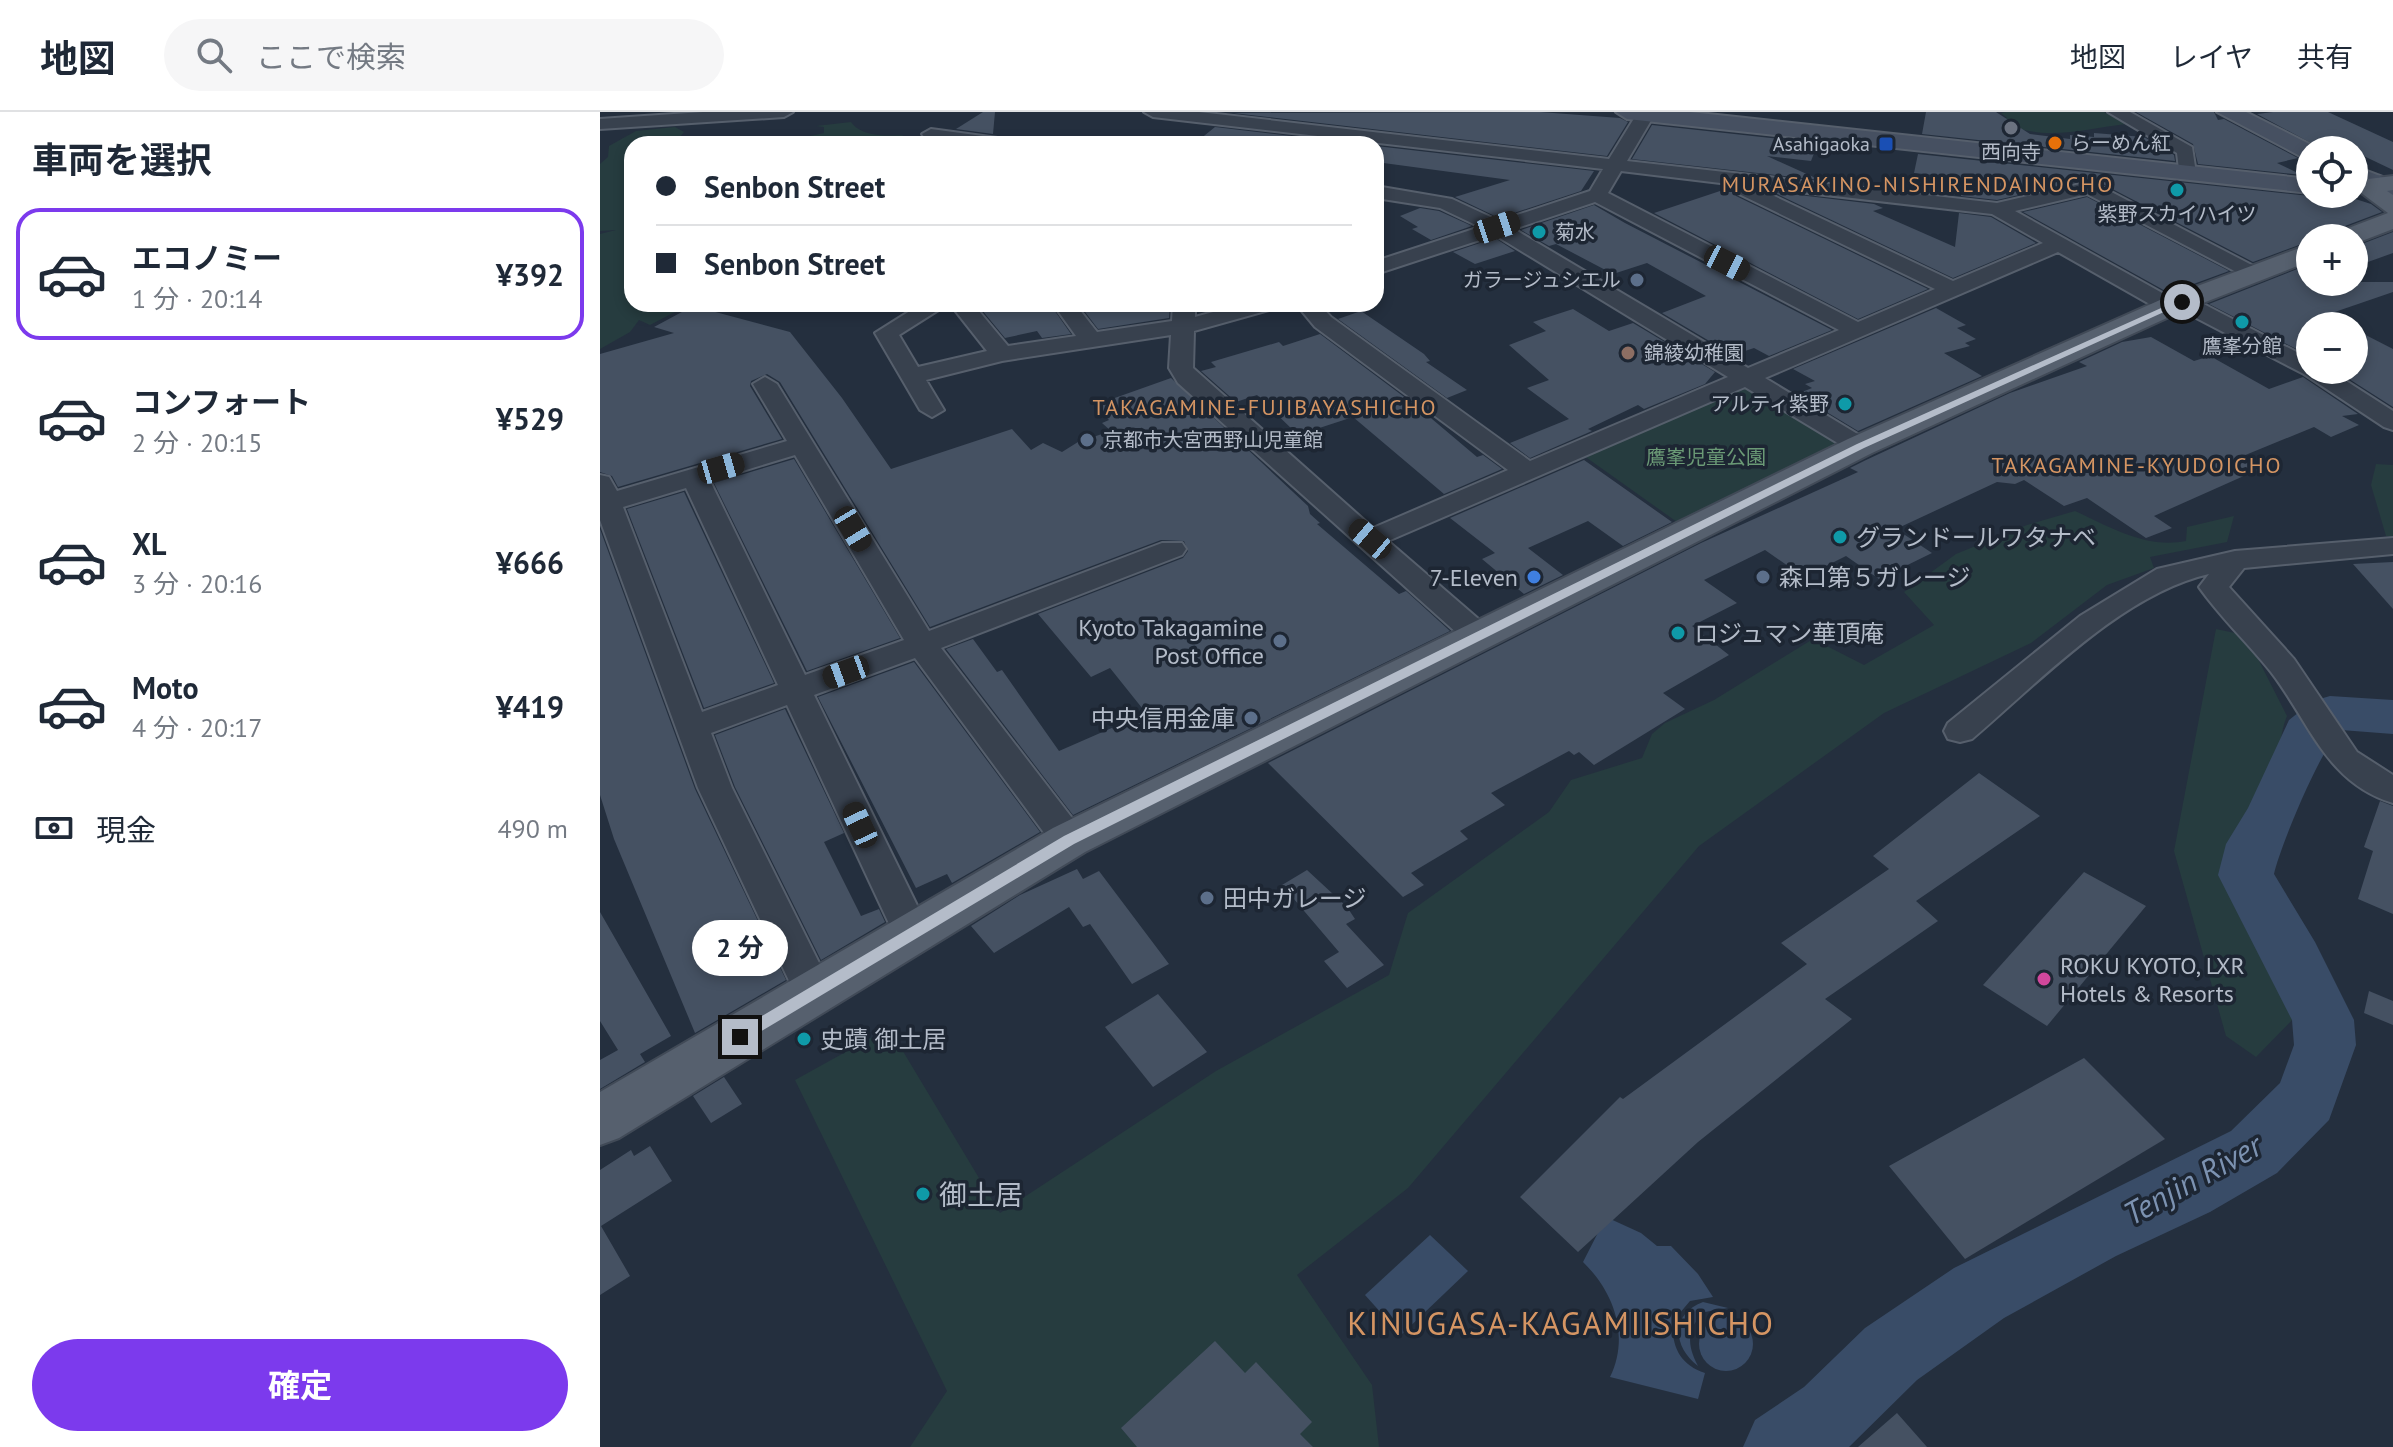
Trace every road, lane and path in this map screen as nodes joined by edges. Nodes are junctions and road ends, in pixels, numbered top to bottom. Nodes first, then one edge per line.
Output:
1 (784, 112) edge
2 (1153, 112) edge
3 (1321, 112) edge
4 (1685, 112) edge
5 (2117, 112) edge
6 (2228, 112) edge
7 (1640, 113) edge
8 (710, 114) edge
9 (955, 119) dead end
10 (1234, 121) junction
11 (600, 124) edge
12 (1302, 129) junction
13 (931, 136) edge
14 (1216, 136) dead end
15 (1295, 136) edge
16 (1363, 136) edge
17 (1888, 137) junction
18 (1384, 138) edge
19 (2296, 145) edge
20 (2086, 159) junction
21 (1614, 165) junction
22 (2187, 170) junction
23 (1719, 177) junction
24 (2296, 178) edge
25 (2296, 184) edge
26 (2089, 188) junction
27 (1384, 193) edge
28 (1597, 195) junction
29 (1997, 209) junction
30 (2393, 220) edge
31 (1497, 227) junction
32 (2368, 230) edge
33 (2058, 244) junction
34 (2296, 257) edge
35 (1384, 265) edge
36 (2256, 273) junction
37 (1953, 289) junction
38 (2176, 304) junction
39 (923, 312) edge
40 (968, 312) edge
41 (1070, 312) edge
42 (1239, 312) edge
43 (1314, 312) edge
44 (1184, 314) edge
45 (1857, 330) junction
46 (1091, 340) junction
47 (1002, 354) junction
48 (2296, 362) edge
49 (912, 376) junction
50 (1747, 378) junction
51 (765, 384) dead end
52 (2336, 384) edge
53 (932, 410) dead end
54 (2390, 416) edge
55 (802, 445) junction
56 (1860, 446) junction
57 (1528, 472) junction
58 (694, 476) junction
59 (603, 493) edge
60 (1370, 539) junction
61 (2393, 546) edge
62 (1172, 549) dead end
63 (2235, 560) junction
64 (1479, 636) junction
65 (922, 645) junction
66 (796, 690) junction
67 (693, 727) junction
68 (1960, 731) dead end
69 (2393, 791) edge
70 (1069, 840) junction
71 (912, 934) junction
72 (814, 993) junction
73 (600, 1121) edge

1 - 8 street
2 - 10 street
3 - 12 street
4 - 17 street
5 - 22 street
6 - 19 street
7 - 17 street
7 - 21 street
8 - 11 street
9 - 13 street
10 - 12 street
10 - 14 street
12 - 15 street
12 - 16 street
17 - 20 street
18 - 21 street
20 - 22 street
20 - 26 street
21 - 23 street
21 - 28 street
22 - 24 street
22 - 25 street
23 - 29 street
23 - 37 street
26 - 29 street
26 - 36 street
27 - 31 street
28 - 31 street
28 - 45 street
29 - 33 street
30 - 32 main road
31 - 35 street
31 - 50 street
33 - 37 street
33 - 38 street
34 - 36 main road
36 - 38 main road
37 - 45 street
38 - 48 street
38 - 56 main road
39 - 49 street
40 - 47 street
41 - 46 street
42 - 44 street
43 - 57 street
44 - 46 street
44 - 60 street
45 - 50 street
46 - 47 street
47 - 49 street
49 - 53 street
50 - 56 street
50 - 57 street
51 - 55 street
52 - 54 street
55 - 58 street
55 - 65 street
56 - 64 main road
57 - 60 street
58 - 59 street
58 - 66 street
59 - 67 street
60 - 64 street
61 - 63 street
62 - 65 street
63 - 68 street
63 - 69 street
64 - 70 main road
65 - 66 street
65 - 70 street
66 - 67 street
66 - 71 street
67 - 72 street
70 - 71 main road
71 - 72 main road
72 - 73 main road

